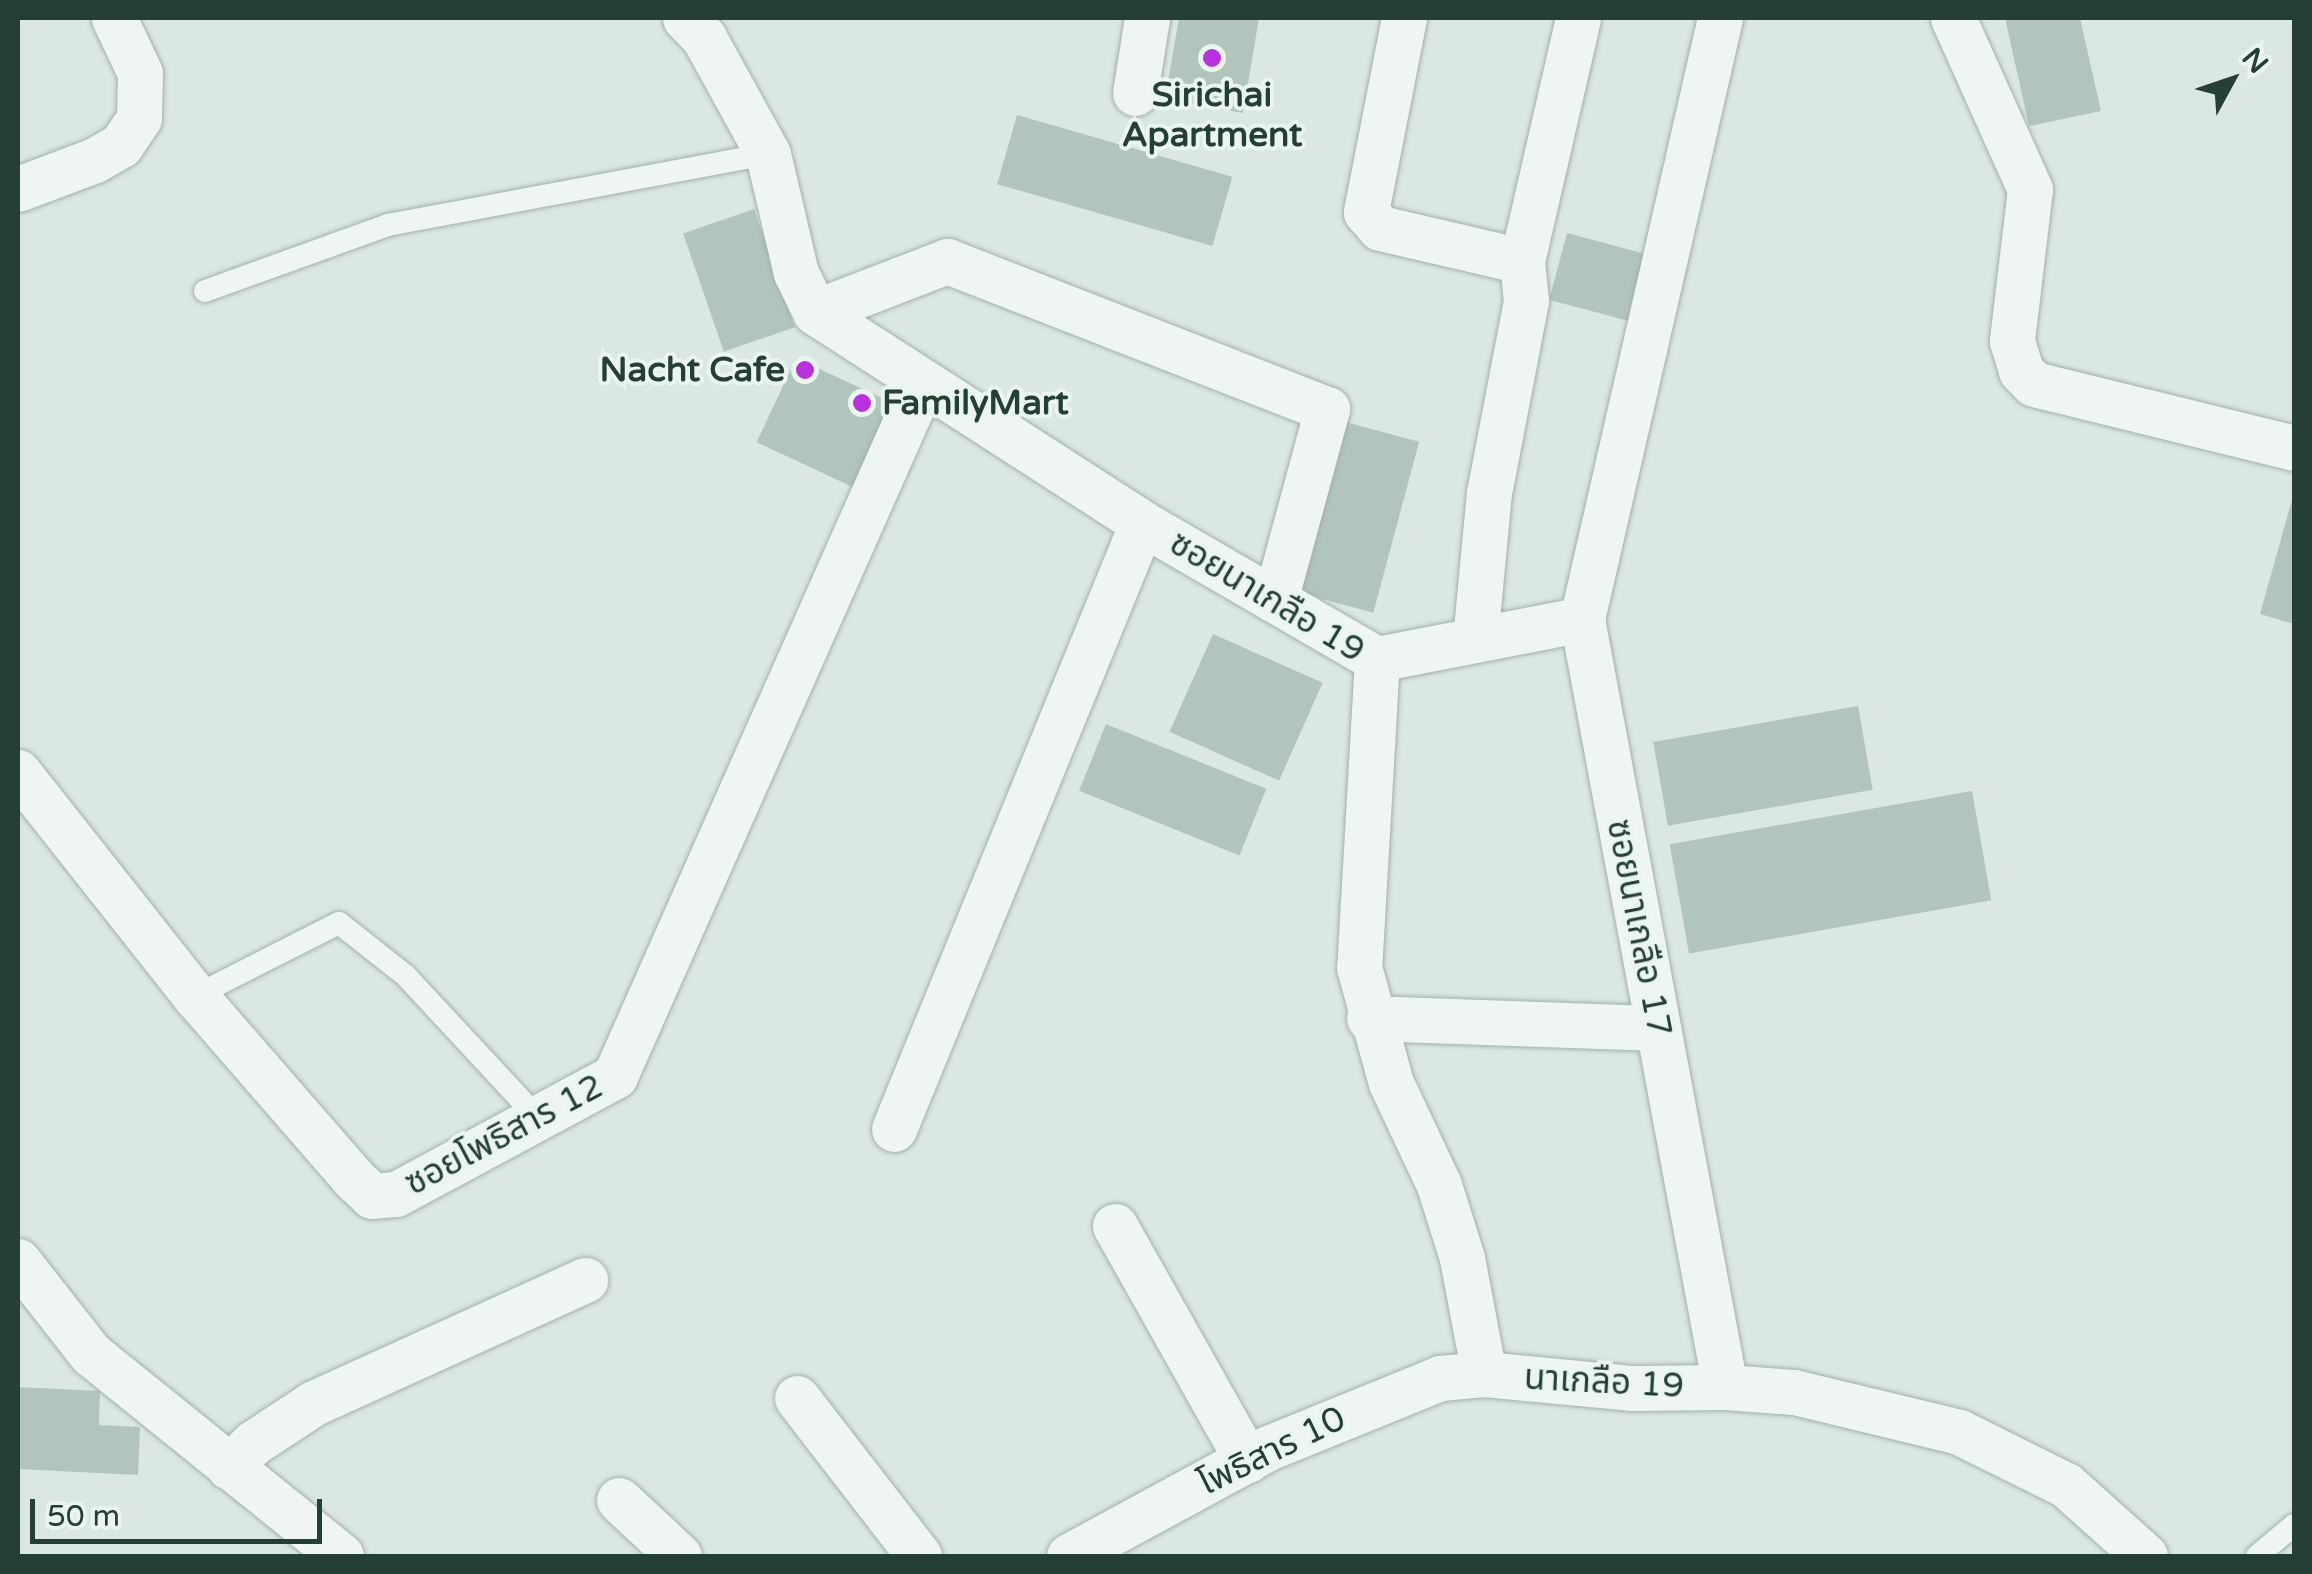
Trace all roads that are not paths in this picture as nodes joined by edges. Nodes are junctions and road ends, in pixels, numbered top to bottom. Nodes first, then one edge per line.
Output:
1 (114, 18) edge
2 (685, 18) edge
3 (1147, 18) edge
4 (1404, 18) edge
5 (1578, 18) edge
6 (1720, 18) edge
7 (1952, 18) edge
8 (1135, 93) dead end
9 (768, 154) junction
10 (18, 189) edge
11 (1522, 262) junction
12 (205, 291) dead end
13 (815, 312) junction
14 (922, 386) junction
15 (2294, 448) edge
16 (1142, 522) junction
17 (1275, 600) junction
18 (1582, 619) junction
19 (1475, 640) junction
20 (1377, 659) junction
21 (18, 772) edge
22 (195, 996) junction
23 (1369, 1018) junction
24 (1658, 1028) junction
25 (539, 1119) junction
26 (894, 1129) dead end
27 (1115, 1226) dead end
28 (18, 1261) edge
29 (585, 1280) dead end
30 (1484, 1374) junction
31 (1725, 1387) junction
32 (796, 1398) dead end
33 (1247, 1460) junction
34 (230, 1467) junction
35 (619, 1500) dead end
36 (2294, 1525) edge
37 (341, 1556) edge
38 (680, 1556) edge
39 (919, 1556) edge
40 (1069, 1556) edge
41 (2144, 1556) edge
42 (2257, 1556) edge

1 - 10 street
2 - 9 street
3 - 8 street
4 - 11 street
5 - 11 street
6 - 18 street, ซอยนาเกลือ 17
7 - 15 street
9 - 12 lane
9 - 13 street
11 - 19 street
13 - 14 street, ซอยนาเกลือ 19
13 - 17 street
14 - 16 street, ซอยนาเกลือ 19
14 - 25 street, ซอยโพธิสาร 12
16 - 17 street, ซอยนาเกลือ 19
16 - 26 street
17 - 20 street, ซอยนาเกลือ 19
18 - 19 street
18 - 24 street, ซอยนาเกลือ 17
19 - 20 street
20 - 23 street, ซอยนาเกลือ 19
21 - 22 street, ซอยโพธิสาร 12
22 - 25 lane
22 - 25 street, ซอยโพธิสาร 12
23 - 24 street
23 - 30 street, ซอยนาเกลือ 19
24 - 31 street, ซอยนาเกลือ 17
27 - 33 street
28 - 34 street
29 - 34 street
30 - 31 street, นาเกลือ 19
30 - 33 street, โพธิสาร 10
31 - 41 street
32 - 39 street
33 - 40 street, โพธิสาร 10
34 - 37 street
35 - 38 street
36 - 42 lane

